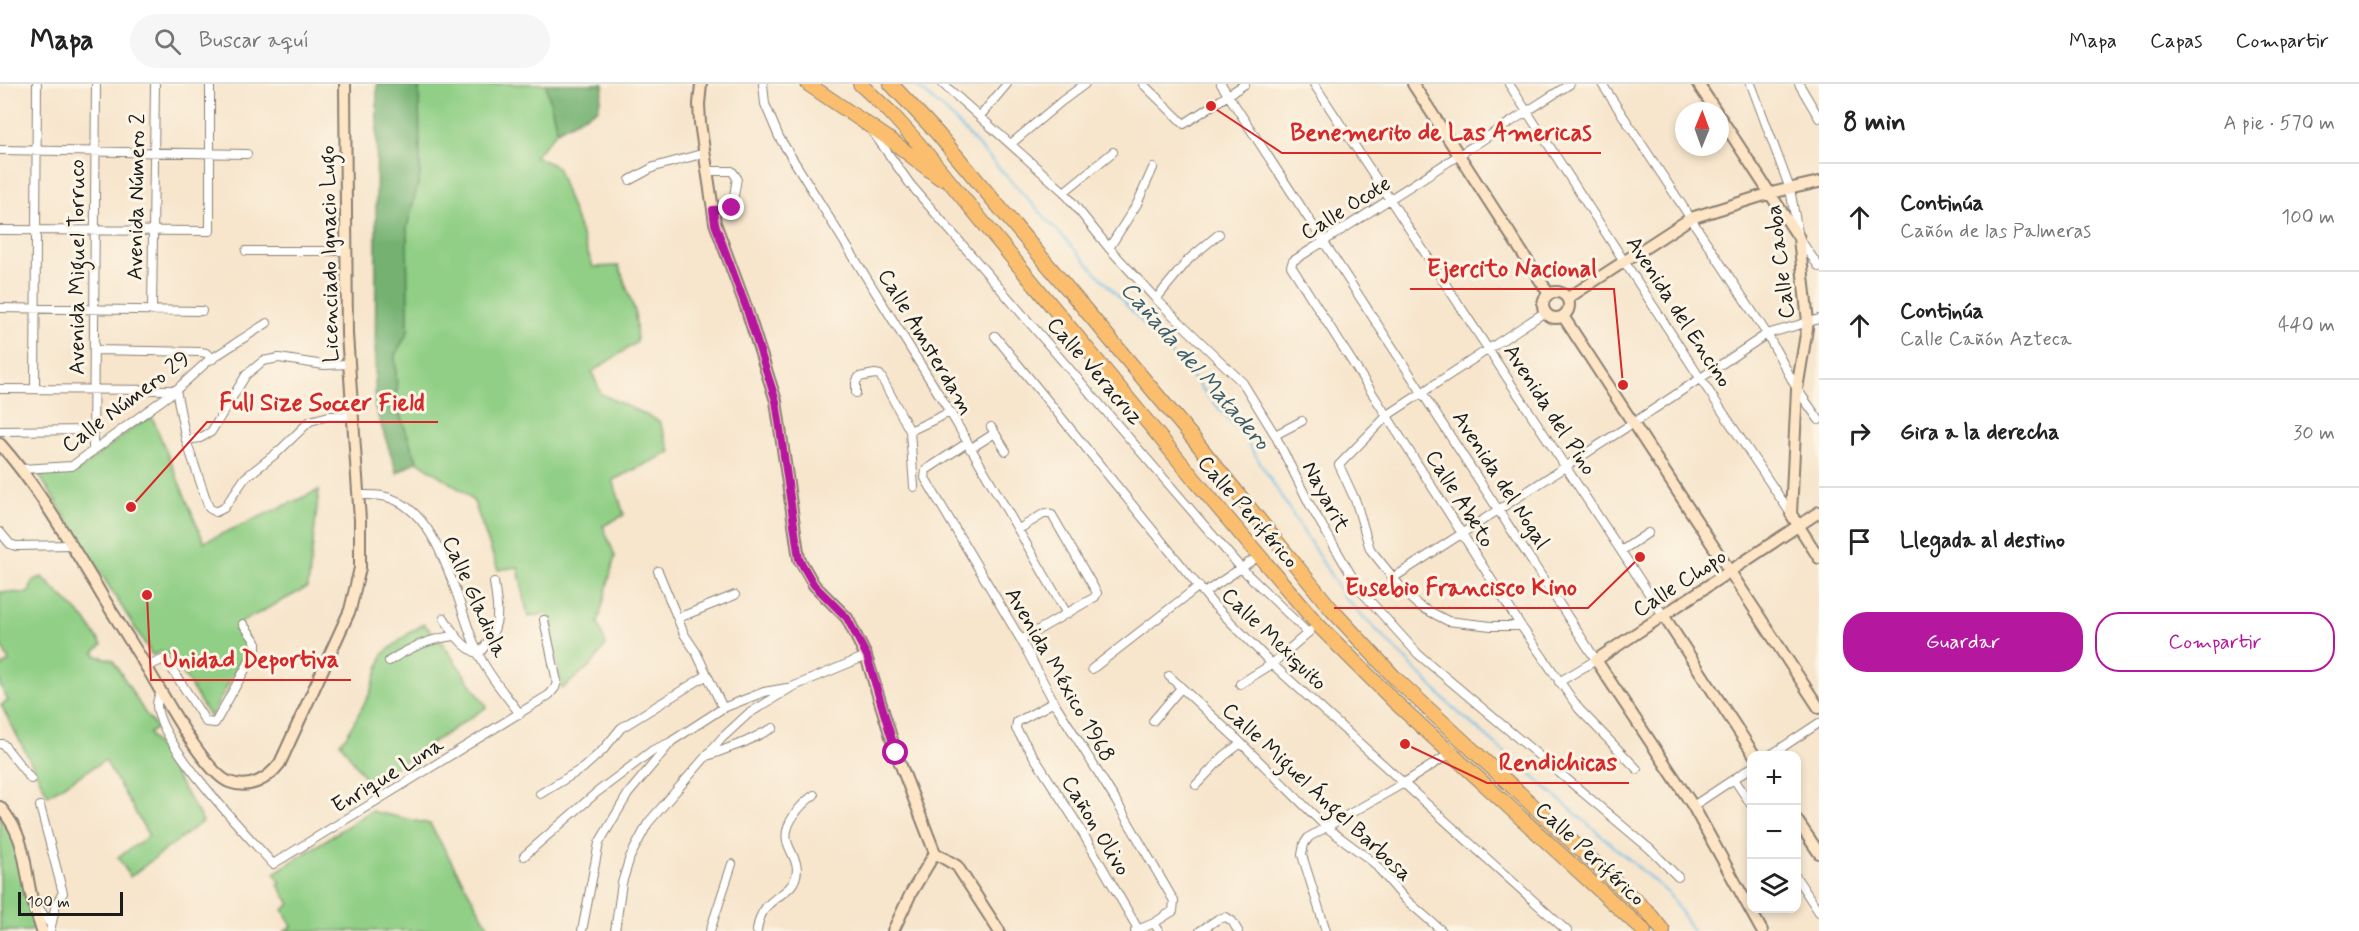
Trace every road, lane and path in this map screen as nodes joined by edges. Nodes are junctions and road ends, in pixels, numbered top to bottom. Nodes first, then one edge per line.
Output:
1 (37, 84) edge
2 (96, 84) edge
3 (155, 84) edge
4 (210, 84) edge
5 (345, 84) edge
6 (763, 84) edge
7 (808, 84) edge
8 (860, 84) edge
9 (891, 84) edge
10 (943, 84) edge
11 (1006, 84) edge
12 (1085, 84) edge
13 (1143, 84) edge
14 (1221, 84) edge
15 (1245, 84) edge
16 (1314, 84) edge
17 (1413, 84) edge
18 (1509, 84) edge
19 (1570, 84) edge
20 (1602, 84) edge
21 (1698, 84) edge
22 (1751, 84) edge
23 (1799, 84) edge
24 (701, 85) edge
25 (1228, 95) junction
26 (1710, 102) edge
27 (1527, 111) junction
28 (980, 116) junction
29 (1819, 118) edge
30 (866, 123) junction
31 (1729, 131) edge
32 (1012, 143) junction
33 (0, 150) edge
34 (37, 152) junction
35 (1113, 152) dead end
36 (94, 153) junction
37 (153, 153) junction
38 (247, 153) dead end
39 (705, 153) junction
40 (211, 154) junction
41 (1459, 155) junction
42 (1153, 168) dead end
43 (708, 171) junction
44 (630, 180) dead end
45 (1819, 182) edge
46 (1791, 189) junction
47 (1064, 192) junction
48 (1771, 194) junction
49 (965, 199) junction
50 (1391, 200) junction
51 (713, 210) junction
52 (1691, 218) junction
53 (0, 230) edge
54 (37, 230) junction
55 (94, 230) junction
56 (152, 232) junction
57 (1219, 234) dead end
58 (1799, 238) junction
59 (1323, 243) junction
60 (1109, 248) junction
61 (246, 251) dead end
62 (346, 251) junction
63 (1624, 261) junction
64 (1291, 264) joint
65 (1819, 267) edge
66 (1549, 294) junction
67 (1568, 298) junction
68 (1156, 299) junction
69 (0, 308) edge
70 (36, 309) junction
71 (94, 310) junction
72 (152, 311) junction
73 (202, 311) dead end
74 (1545, 312) junction
75 (1563, 316) junction
76 (1819, 319) edge
77 (267, 322) dead end
78 (1808, 322) junction
79 (1767, 334) junction
80 (995, 336) dead end
81 (1488, 348) junction
82 (94, 350) junction
83 (213, 359) junction
84 (348, 364) junction
85 (1700, 378) junction
86 (35, 389) junction
87 (1797, 389) junction
88 (0, 390) edge
89 (94, 390) junction
90 (176, 390) junction
91 (1422, 391) junction
92 (856, 393) dead end
93 (950, 412) junction
94 (1388, 415) junction
95 (352, 416) junction
96 (1819, 420) edge
97 (1302, 421) dead end
98 (1634, 423) junction
99 (93, 430) junction
100 (0, 431) edge
101 (910, 431) junction
102 (1275, 435) junction
103 (186, 440) junction
104 (0, 444) edge
105 (969, 446) junction
106 (93, 451) junction
107 (1006, 451) dead end
108 (1566, 467) junction
109 (22, 469) junction
110 (914, 487) dead end
111 (359, 495) junction
112 (1499, 510) junction
113 (1819, 512) edge
114 (1791, 514) junction
115 (1798, 526) junction
116 (1019, 529) junction
117 (0, 532) edge
118 (1648, 533) dead end
119 (1462, 534) junction
120 (72, 545) junction
121 (1621, 551) junction
122 (1259, 556) junction
123 (1819, 558) edge
124 (1240, 568) junction
125 (657, 571) dead end
126 (1731, 571) junction
127 (1393, 578) junction
128 (494, 582) dead end
129 (1198, 586) junction
130 (1204, 593) junction
131 (735, 595) dead end
132 (1067, 615) junction
133 (1663, 615) junction
134 (444, 618) dead end
135 (678, 618) junction
136 (544, 620) dead end
137 (243, 624) dead end
138 (1521, 626) junction
139 (1313, 629) junction
140 (455, 636) junction
141 (1021, 640) junction
142 (478, 654) junction
143 (867, 656) junction
144 (1596, 660) junction
145 (388, 661) dead end
146 (1272, 664) junction
147 (146, 667) junction
148 (1092, 669) dead end
149 (707, 675) junction
150 (1169, 676) dead end
151 (1559, 682) junction
152 (1240, 684) dead end
153 (792, 687) junction
154 (1181, 687) junction
155 (161, 692) junction
156 (1054, 702) junction
157 (723, 708) junction
158 (1819, 708) edge
159 (520, 714) junction
160 (1153, 721) dead end
161 (1819, 723) edge
162 (773, 728) dead end
163 (672, 741) junction
164 (1241, 742) junction
165 (0, 744) edge
166 (1752, 751) edge
167 (1777, 751) edge
168 (1451, 753) junction
169 (708, 755) junction
170 (1637, 769) dead end
171 (1747, 770) edge
172 (1734, 778) junction
173 (31, 779) dead end
174 (1404, 783) junction
175 (1196, 785) dead end
176 (540, 794) dead end
177 (814, 795) dead end
178 (1751, 805) edge
179 (40, 806) dead end
180 (1693, 806) junction
181 (0, 807) edge
182 (1801, 825) edge
183 (1326, 826) junction
184 (935, 853) junction
185 (1819, 853) edge
186 (524, 856) dead end
187 (732, 864) dead end
188 (1678, 877) dead end
189 (1801, 883) edge
190 (1603, 894) junction
191 (1648, 912) junction
192 (1819, 912) edge
193 (1154, 923) junction
194 (48, 929) edge
195 (1136, 930) edge
196 (582, 931) edge
197 (615, 931) edge
198 (710, 931) edge
199 (758, 931) edge
200 (893, 931) edge
201 (999, 931) edge
202 (1159, 931) edge
203 (1200, 931) edge
204 (1238, 931) edge
205 (1326, 931) edge
206 (1443, 931) edge
207 (1567, 931) edge
208 (1637, 931) edge
209 (1644, 931) edge
210 (1663, 931) edge
211 (1671, 931) edge
212 (1762, 931) edge

1 - 34 street
2 - 36 street, Avenida Miguel Torruco
3 - 37 street, Avenida Número 2
4 - 40 street
5 - 62 main road, Licenciado Ignacio Lugo
6 - 93 street, Calle Amsterdam
7 - 30 highway
8 - 49 highway, Calle Periférico
9 - 191 highway, Calle Periférico
10 - 28 street, Nayarit
11 - 28 street
12 - 32 street
13 - 25 street
14 - 25 street, Avenida del Nogal
15 - 25 street
16 - 50 street, Avenida del Pino
17 - 41 main road
18 - 27 street, Avenida del Encino
19 - 27 street, Calle Ocote
20 - 52 street
21 - 26 main road
22 - 46 street, Calle Caoba
23 - 29 street
24 - 39 main road
25 - 59 street, Avenida del Nogal
27 - 41 street, Calle Ocote
27 - 63 street, Avenida del Encino
28 - 32 street, Nayarit
30 - 49 highway
30 - 124 street, Calle Veracruz
31 - 48 main road
32 - 47 street, Nayarit
33 - 34 street
34 - 36 street
34 - 54 street
35 - 47 street
36 - 37 street
36 - 55 street, Avenida Miguel Torruco
37 - 40 street
37 - 56 street, Avenida Número 2
38 - 40 street
39 - 43 main road
39 - 44 street
40 - 56 street
41 - 50 street, Calle Ocote
41 - 66 main road
42 - 60 street
43 - 51 main road
43 - 51 street
45 - 46 main road
46 - 48 main road
46 - 58 street, Calle Caoba
47 - 60 street, Nayarit
48 - 52 main road
48 - 58 main road
49 - 122 highway, Calle Periférico
50 - 59 street, Calle Ocote
50 - 81 street, Avenida del Pino
51 - 143 main road
52 - 63 main road
52 - 79 street
53 - 54 street
54 - 55 street
54 - 70 street
55 - 56 street
55 - 71 street, Avenida Miguel Torruco
56 - 72 street, Avenida Número 2
57 - 68 street
58 - 65 street
58 - 78 main road, Calle Caoba
59 - 64 street, Calle Ocote
59 - 91 street, Avenida del Nogal
60 - 68 street, Nayarit
61 - 62 street
62 - 84 main road, Licenciado Ignacio Lugo
63 - 67 main road
63 - 85 street, Avenida del Encino
64 - 94 street, Calle Abeto
66 - 67 main road
66 - 74 main road
67 - 75 main road
68 - 102 street, Nayarit
69 - 70 street
70 - 71 street
70 - 86 street
71 - 72 street
71 - 82 street, Avenida Miguel Torruco
72 - 73 street
74 - 75 main road
74 - 81 street
75 - 98 main road
76 - 78 street
77 - 83 street, Calle Número 29
78 - 79 street
78 - 87 main road, Calle Caoba
79 - 85 street
79 - 87 street
80 - 129 street, Calle Mexiquito
81 - 91 street
81 - 108 street, Avenida del Pino
82 - 83 street
82 - 89 street, Avenida Miguel Torruco
83 - 90 street, Calle Número 29
84 - 95 main road, Licenciado Ignacio Lugo
84 - 103 street
85 - 98 street
85 - 114 street, Avenida del Encino
86 - 88 street
86 - 89 street
87 - 96 street
87 - 114 main road, Calle Caoba
89 - 90 street
89 - 99 street, Avenida Miguel Torruco
90 - 103 street
90 - 106 street, Calle Número 29
91 - 94 street
91 - 112 street, Avenida del Nogal
92 - 101 street
93 - 101 street
93 - 105 street, Calle Amsterdam
94 - 119 street, Calle Abeto
94 - 127 street
95 - 103 street
95 - 111 main road, Licenciado Ignacio Lugo
97 - 102 street
98 - 108 street
98 - 126 main road
99 - 100 street
99 - 106 street, Avenida Miguel Torruco
101 - 110 street
102 - 188 street, Nayarit
104 - 109 main road, Licenciado Ignacio Lugo
105 - 107 street, Avenida México 1968
105 - 116 street, Calle Amsterdam
105 - 141 street, Avenida México 1968
106 - 109 street, Calle Número 29
108 - 112 street
108 - 121 street, Avenida del Pino
109 - 120 main road, Licenciado Ignacio Lugo
111 - 142 street, Calle Gladiola
111 - 155 main road, Licenciado Ignacio Lugo
112 - 119 street
112 - 144 street, Avenida del Nogal
113 - 115 main road, Calle Chopo
114 - 115 main road, Avenida del Encino
115 - 123 main road, Avenida del Encino
115 - 126 main road, Calle Chopo
116 - 132 street, Calle Amsterdam
116 - 132 street
117 - 120 street
118 - 121 street
119 - 127 street
119 - 138 street, Calle Abeto
120 - 147 main road, Licenciado Ignacio Lugo
121 - 133 street, Avenida del Pino
122 - 124 street
122 - 139 highway, Calle Periférico
124 - 130 street
124 - 139 street, Calle Veracruz
125 - 135 street
126 - 133 main road, Calle Chopo
126 - 158 main road
127 - 138 street
128 - 142 street
129 - 130 street, Calle Mexiquito
129 - 148 street
130 - 146 street, Calle Mexiquito
131 - 135 street
132 - 141 street
133 - 144 main road, Calle Chopo
133 - 166 main road, Avenida del Pino
134 - 140 street
135 - 149 street
136 - 159 street, Enrique Luna
137 - 147 street
138 - 151 street, Calle Abeto
139 - 146 street
139 - 168 highway, Calle Periférico
140 - 142 street
140 - 145 street
141 - 156 street, Avenida México 1968
142 - 159 street, Calle Gladiola
143 - 153 street
143 - 184 main road
144 - 151 street, Calle Chopo
144 - 180 main road, Avenida del Nogal
146 - 152 street
146 - 174 street, Calle Mexiquito
147 - 155 main road, Licenciado Ignacio Lugo
149 - 157 street
149 - 176 street
150 - 154 street, Calle Miguel Ángel Barbosa
151 - 170 street, Calle Abeto
153 - 157 street
153 - 169 street
154 - 160 street
154 - 164 street, Calle Miguel Ángel Barbosa
155 - 159 street, Enrique Luna
156 - 193 street, Avenida México 1968
156 - 195 street, Cañon Olivo
157 - 163 street
161 - 167 street
162 - 169 street
163 - 186 street
163 - 196 street
164 - 175 street
164 - 183 street, Calle Miguel Ángel Barbosa
165 - 173 street
168 - 174 street
168 - 190 highway, Calle Periférico
169 - 197 street
171 - 172 street
172 - 178 street
172 - 180 street
174 - 183 street
174 - 207 street, Calle Mexiquito
177 - 199 street
179 - 194 street
180 - 212 main road, Avenida del Nogal
181 - 194 main road
182 - 185 main road
183 - 205 street
183 - 206 street, Calle Miguel Ángel Barbosa
184 - 200 main road
184 - 201 main road
187 - 198 street
189 - 192 street
190 - 208 highway
190 - 209 highway, Calle Periférico
191 - 210 highway, Calle Periférico
191 - 211 highway
193 - 195 street, Cañon Olivo
193 - 202 street
203 - 204 street

